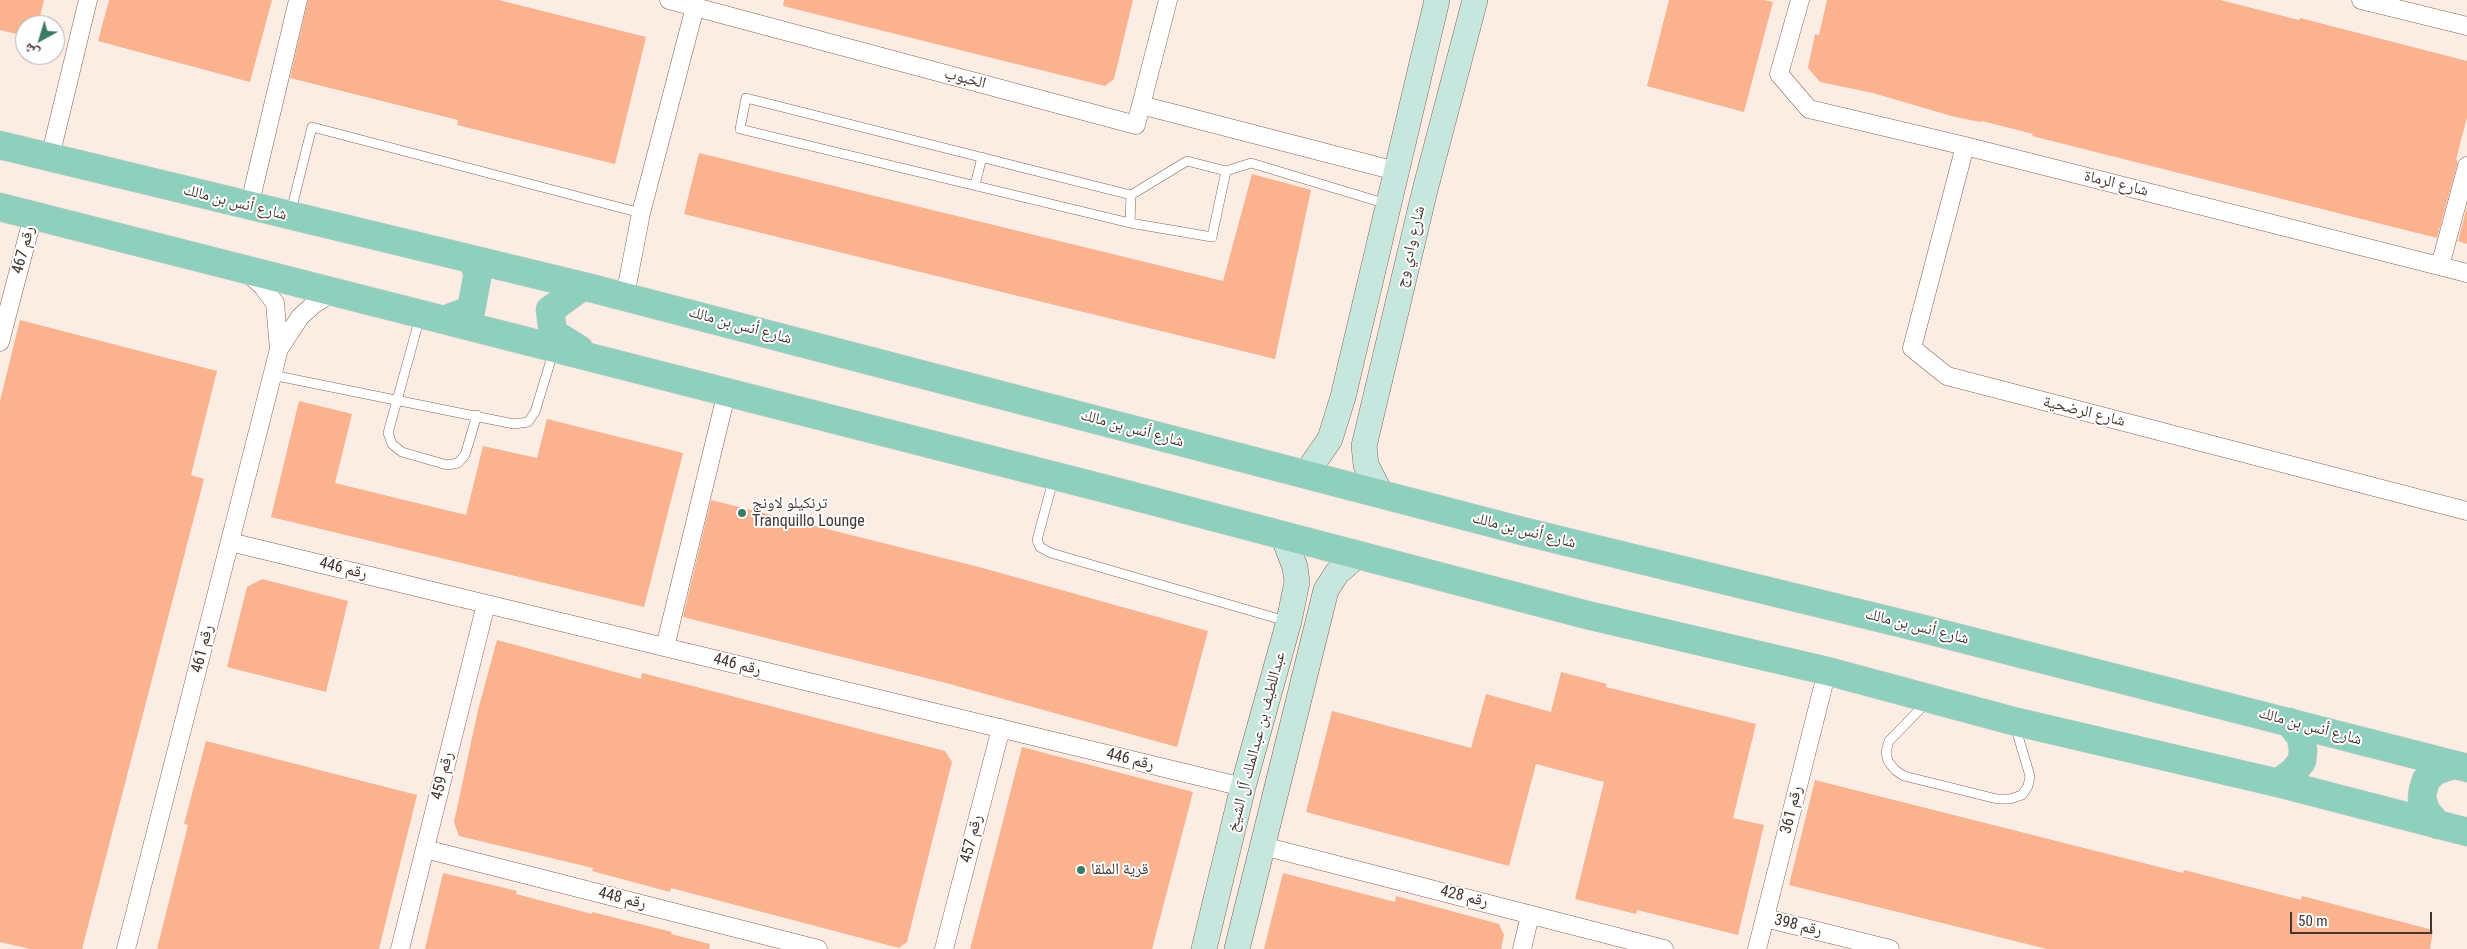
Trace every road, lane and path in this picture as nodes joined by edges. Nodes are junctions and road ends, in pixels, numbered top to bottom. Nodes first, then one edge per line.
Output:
1 (88, 0) edge
2 (298, 0) edge
3 (669, 0) edge
4 (1168, 0) edge
5 (1437, 0) edge
6 (1475, 0) edge
7 (1800, 0) edge
8 (2361, 0) edge
9 (695, 6) junction
10 (2467, 26) edge
11 (1141, 105) junction
12 (0, 145) edge
13 (1965, 146) junction
14 (982, 157) junction
15 (50, 158) junction
16 (2467, 166) edge
17 (1226, 171) junction
18 (1396, 171) junction
19 (975, 185) junction
20 (1131, 195) junction
21 (1389, 205) junction
22 (249, 207) junction
23 (0, 208) edge
24 (641, 212) junction
25 (33, 216) junction
26 (290, 216) junction
27 (1130, 223) junction
28 (471, 259) junction
29 (2440, 266) junction
30 (244, 269) junction
31 (2467, 273) edge
32 (583, 286) junction
33 (335, 291) junction
34 (626, 296) junction
35 (432, 317) junction
36 (0, 342) edge
37 (555, 347) junction
38 (279, 349) junction
39 (590, 356) junction
40 (272, 375) junction
41 (727, 391) junction
42 (1343, 397) junction
43 (398, 402) junction
44 (1374, 404) junction
45 (477, 415) junction
46 (1054, 475) junction
47 (1305, 475) junction
48 (1381, 494) junction
49 (2467, 511) edge
50 (1283, 536) junction
51 (230, 542) junction
52 (1358, 554) junction
53 (486, 604) junction
54 (1287, 629) junction
55 (1312, 643) junction
56 (665, 647) junction
57 (1828, 671) junction
58 (1930, 700) junction
59 (2013, 721) junction
60 (2289, 722) junction
61 (1001, 728) junction
62 (2460, 766) edge
63 (2278, 783) junction
64 (1243, 787) junction
65 (2438, 825) junction
66 (2467, 832) edge
67 (1263, 846) junction
68 (425, 849) junction
69 (1218, 894) junction
70 (1249, 902) junction
71 (1530, 914) junction
72 (1765, 918) junction
73 (126, 949) edge
74 (400, 949) edge
75 (818, 949) edge
76 (944, 949) edge
77 (1204, 949) edge
78 (1237, 949) edge
79 (1522, 949) edge
80 (1664, 949) edge
81 (1757, 949) edge
82 (1890, 949) edge

1 - 15 street
2 - 22 street
3 - 9 street, الخبوب
4 - 11 street, الخبوب
5 - 18 street, شارع وادي وج
6 - 44 street, شارع وادي وج
7 - 13 street, شارع الرماة
8 - 10 street
9 - 11 street, الخبوب
9 - 24 street
11 - 18 street
12 - 15 main road, شارع أنس بن مالك
13 - 29 street, شارع الرماة
13 - 49 street, شارع الرضحية
14 - 19 lane
14 - 19 lane
14 - 20 lane
15 - 22 main road, شارع أنس بن مالك
16 - 29 street
17 - 20 lane
17 - 21 lane
17 - 27 lane
18 - 21 street, شارع وادي وج
19 - 27 lane
20 - 27 lane
21 - 42 street, شارع وادي وج
22 - 26 main road, شارع أنس بن مالك
23 - 25 main road
24 - 26 lane
24 - 34 street
25 - 30 main road
25 - 36 street, رقم 467
26 - 28 main road, شارع أنس بن مالك
28 - 32 main road, شارع أنس بن مالك
28 - 35 main road
29 - 31 street, شارع الرماة
30 - 33 main road
30 - 38 street
32 - 34 main road, شارع أنس بن مالك
32 - 39 main road
33 - 35 main road
33 - 38 street
34 - 47 main road, شارع أنس بن مالك
35 - 37 main road
35 - 43 lane
37 - 39 main road
37 - 45 lane
38 - 40 street, رقم 461
39 - 41 main road
40 - 43 lane
40 - 51 street, رقم 461
41 - 46 main road
41 - 56 street
42 - 44 street
42 - 47 street, شارع وادي وج
43 - 45 lane
43 - 45 lane
44 - 48 street, شارع وادي وج
46 - 50 main road
46 - 54 lane
47 - 48 main road, شارع أنس بن مالك
48 - 60 main road, شارع أنس بن مالك
50 - 52 main road
50 - 54 street, عبداللطيف بن عبدالملك آل الشيخ
51 - 53 street, رقم 446
51 - 73 street, رقم 461
52 - 55 street, عبداللطيف بن عبدالملك آل الشيخ
52 - 57 main road
53 - 56 street, رقم 446
53 - 68 street, رقم 459
54 - 55 street
54 - 64 street, عبداللطيف بن عبدالملك آل الشيخ
55 - 67 street, عبداللطيف بن عبدالملك آل الشيخ
56 - 61 street, رقم 446
57 - 58 main road
57 - 72 street, رقم 361
58 - 59 main road
58 - 59 lane
59 - 63 main road
60 - 62 main road, شارع أنس بن مالك
60 - 63 main road
61 - 64 street, رقم 446
61 - 76 street, رقم 457
62 - 65 main road
63 - 65 main road
64 - 69 street, عبداللطيف بن عبدالملك آل الشيخ
65 - 66 main road
67 - 70 street, عبداللطيف بن عبدالملك آل الشيخ
67 - 71 street, رقم 428
68 - 74 street, رقم 459
68 - 75 street, رقم 448
69 - 70 street
69 - 77 street, عبداللطيف بن عبدالملك آل الشيخ
70 - 78 street, عبداللطيف بن عبدالملك آل الشيخ
71 - 79 street
71 - 80 street, رقم 428
72 - 81 street, رقم 361
72 - 82 street, رقم 398

